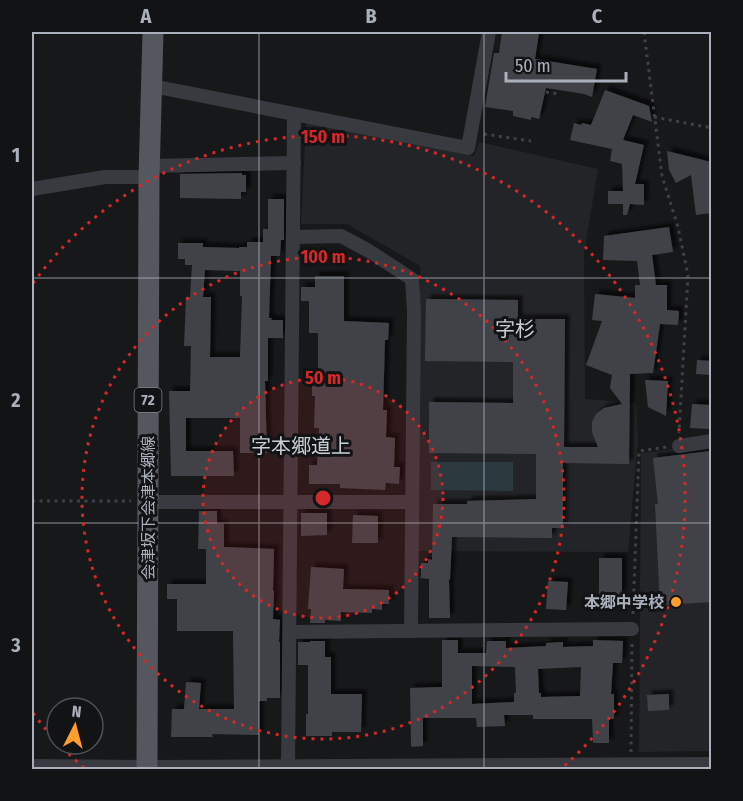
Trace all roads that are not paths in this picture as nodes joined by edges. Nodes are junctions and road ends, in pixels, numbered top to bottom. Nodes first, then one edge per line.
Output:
1 (153, 32) edge
2 (489, 32) edge
3 (152, 86) junction
4 (294, 114) junction
5 (294, 164) junction
6 (149, 171) junction
7 (32, 189) edge
8 (293, 237) junction
9 (711, 441) edge
10 (679, 446) road end
11 (140, 501) junction
12 (291, 502) junction
13 (412, 502) junction
14 (632, 629) road end
15 (411, 631) junction
16 (290, 632) junction
17 (711, 764) edge
18 (32, 765) edge
19 (288, 766) junction
20 (662, 767) edge
21 (147, 768) edge

1 - 3 main road, 会津坂下会津本郷線 / 72
2 - 4 street
3 - 4 street
3 - 6 main road, 会津坂下会津本郷線 / 72
4 - 5 street
5 - 6 street
5 - 8 street
6 - 7 street
6 - 11 main road, 会津坂下会津本郷線 / 72
8 - 12 street
8 - 13 street
9 - 10 street
11 - 12 street
11 - 21 main road, 会津坂下会津本郷線 / 72
12 - 13 street
12 - 16 street
13 - 15 street
14 - 15 street
15 - 16 street
16 - 19 street
17 - 20 street
18 - 21 street
19 - 20 street
19 - 21 street

